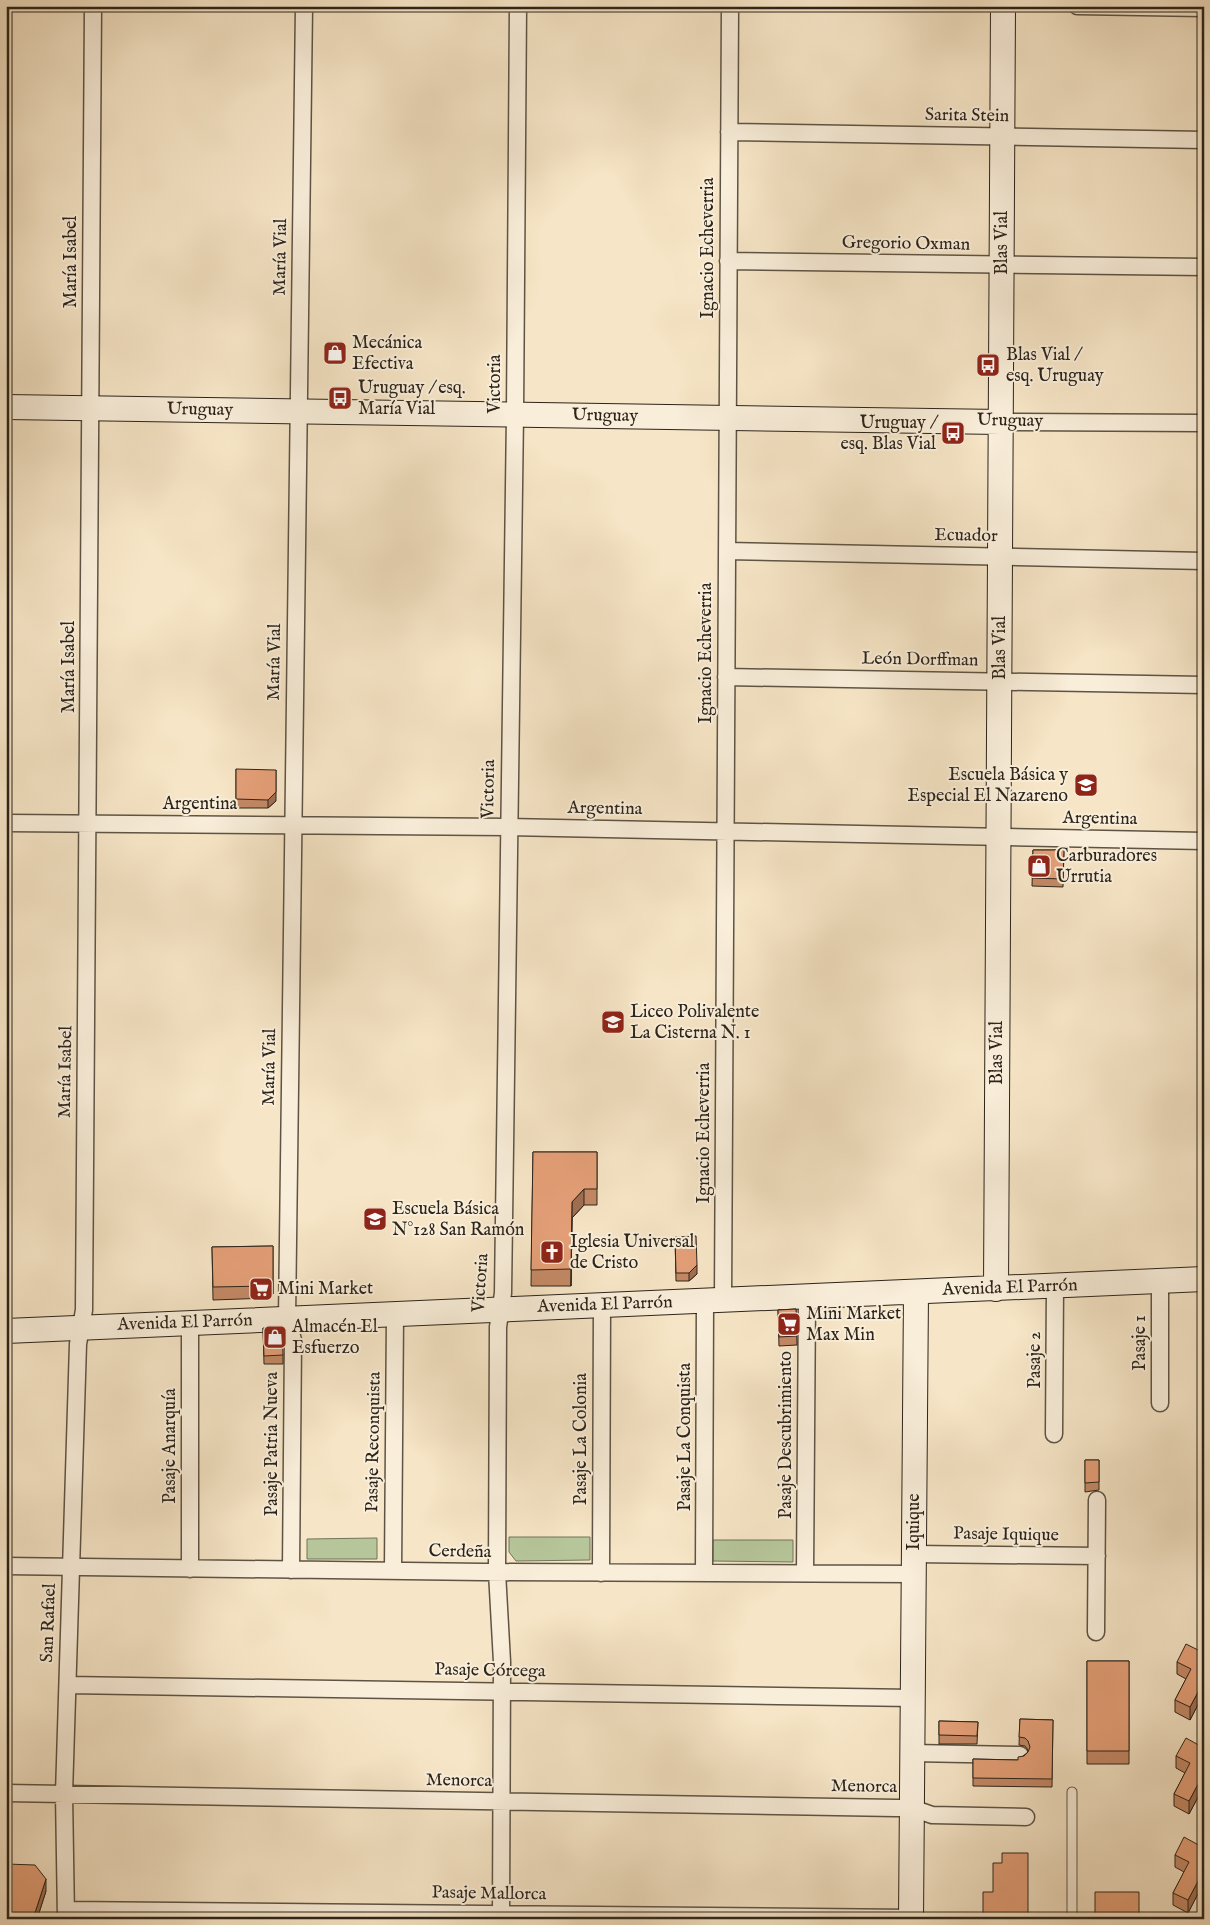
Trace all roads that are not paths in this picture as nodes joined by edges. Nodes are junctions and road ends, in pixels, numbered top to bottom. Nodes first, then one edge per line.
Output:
1 (93, 6) edge
2 (304, 6) edge
3 (518, 6) edge
4 (730, 6) edge
5 (1003, 6) edge
6 (1077, 6) edge
7 (1204, 8) edge
8 (729, 132) junction
9 (1002, 137) junction
10 (1204, 140) edge
11 (728, 262) junction
12 (1002, 265) junction
13 (1204, 267) edge
14 (6, 407) edge
15 (90, 409) junction
16 (299, 411) junction
17 (515, 414) junction
18 (727, 417) junction
19 (1001, 422) junction
20 (1204, 423) edge
21 (727, 551) junction
22 (1000, 557) junction
23 (1204, 561) edge
24 (726, 677) junction
25 (1000, 682) junction
26 (1204, 685) edge
27 (6, 822) edge
28 (89, 823) junction
29 (293, 825) junction
30 (508, 826) junction
31 (726, 831) junction
32 (999, 837) junction
33 (1204, 841) edge
34 (1204, 1279) edge
35 (1160, 1282) junction
36 (1055, 1286) junction
37 (996, 1289) junction
38 (916, 1292) junction
39 (807, 1297) junction
40 (714, 1301) junction
41 (602, 1305) junction
42 (500, 1310) junction
43 (395, 1314) junction
44 (287, 1319) junction
45 (190, 1323) junction
46 (81, 1328) junction
47 (6, 1331) edge
48 (1160, 1403) dead end
49 (1054, 1434) dead end
50 (1097, 1500) dead end
51 (1097, 1556) junction
52 (914, 1564) junction
53 (6, 1566) edge
54 (71, 1568) junction
55 (190, 1569) junction
56 (291, 1570) junction
57 (393, 1571) junction
58 (497, 1572) junction
59 (601, 1573) junction
60 (704, 1573) junction
61 (805, 1573) junction
62 (1096, 1632) dead end
63 (68, 1685) junction
64 (502, 1691) junction
65 (912, 1698) junction
66 (912, 1753) junction
67 (1020, 1755) edge
68 (1072, 1792) dead end
69 (6, 1793) edge
70 (64, 1794) junction
71 (501, 1802) junction
72 (912, 1808) junction
73 (1026, 1817) dead end
74 (66, 1914) edge
75 (501, 1916) edge
76 (911, 1918) edge
77 (1072, 1919) edge

1 - 15 street, María Isabel
2 - 16 street, María Vial
3 - 17 street, Victoria
4 - 8 street, Ignacio Echeverria
5 - 9 street, Blas Vial
6 - 7 street
8 - 9 street, Sarita Stein
8 - 11 street, Ignacio Echeverria
9 - 10 street, Sarita Stein
9 - 12 street, Blas Vial
11 - 12 street, Gregorio Oxman
11 - 18 street, Ignacio Echeverria
12 - 13 street, Gregorio Oxman
12 - 19 street, Blas Vial
14 - 15 street, Uruguay
15 - 16 street, Uruguay
15 - 28 street, María Isabel
16 - 17 street, Uruguay
16 - 29 street, María Vial
17 - 18 street, Uruguay
17 - 30 street, Victoria
18 - 19 street, Uruguay
18 - 21 street, Ignacio Echeverria
19 - 20 street, Uruguay
19 - 22 street, Blas Vial
21 - 22 street, Ecuador
21 - 24 street, Ignacio Echeverria
22 - 23 street, Ecuador
22 - 25 street, Blas Vial
24 - 25 street, León Dorffman
24 - 31 street, Ignacio Echeverria
25 - 26 street, León Dorffman
25 - 32 street, Blas Vial
27 - 28 street, Argentina
28 - 29 street, Argentina
28 - 46 street, María Isabel
29 - 30 street, Argentina
29 - 44 street, María Vial
30 - 31 street, Argentina
30 - 42 street, Victoria
31 - 32 street, Argentina
31 - 40 street, Ignacio Echeverria
32 - 33 street, Argentina
32 - 37 street, Blas Vial
34 - 35 street, Avenida El Parrón
35 - 36 street, Avenida El Parrón
35 - 48 street, Pasaje 1
36 - 37 street, Avenida El Parrón
36 - 49 street, Pasaje 2
37 - 38 street, Avenida El Parrón
38 - 39 street, Avenida El Parrón
38 - 52 street, Iquique
39 - 40 street, Avenida El Parrón
39 - 61 street, Pasaje Descubrimiento
40 - 41 street, Avenida El Parrón
40 - 60 street, Pasaje La Conquista
41 - 42 street, Avenida El Parrón
41 - 59 street, Pasaje La Colonia
42 - 43 street, Avenida El Parrón
42 - 58 street, Victoria
43 - 44 street, Avenida El Parrón
43 - 57 street, Pasaje Reconquista
44 - 45 street, Avenida El Parrón
44 - 56 street, Pasaje Patria Nueva
45 - 46 street, Avenida El Parrón
45 - 55 street, Pasaje Anarquía
46 - 47 street, Avenida El Parrón
46 - 54 street, San Rafael
50 - 51 street
51 - 52 street, Pasaje Iquique
51 - 62 street
52 - 61 street, Cerdeña
52 - 65 street, Iquique
53 - 54 street, Cerdeña
54 - 55 street, Cerdeña
54 - 63 street, San Rafael
55 - 56 street, Cerdeña
56 - 57 street, Cerdeña
57 - 58 street, Cerdeña
58 - 59 street, Cerdeña
58 - 64 street, Victoria
59 - 60 street, Cerdeña
60 - 61 street, Cerdeña
63 - 64 street, Pasaje Córcega
63 - 70 street, San Rafael
64 - 65 street, Pasaje Córcega
64 - 71 street, Victoria
65 - 66 street, Iquique
66 - 67 street
66 - 72 street, Iquique
68 - 77 lane
69 - 70 street, Menorca
70 - 71 street, Menorca
70 - 74 street, San Rafael
71 - 72 street, Menorca
71 - 75 street, Victoria
72 - 73 street, Menorca
72 - 76 street, Iquique
74 - 75 street, Pasaje Mallorca
75 - 76 street, Pasaje Mallorca

